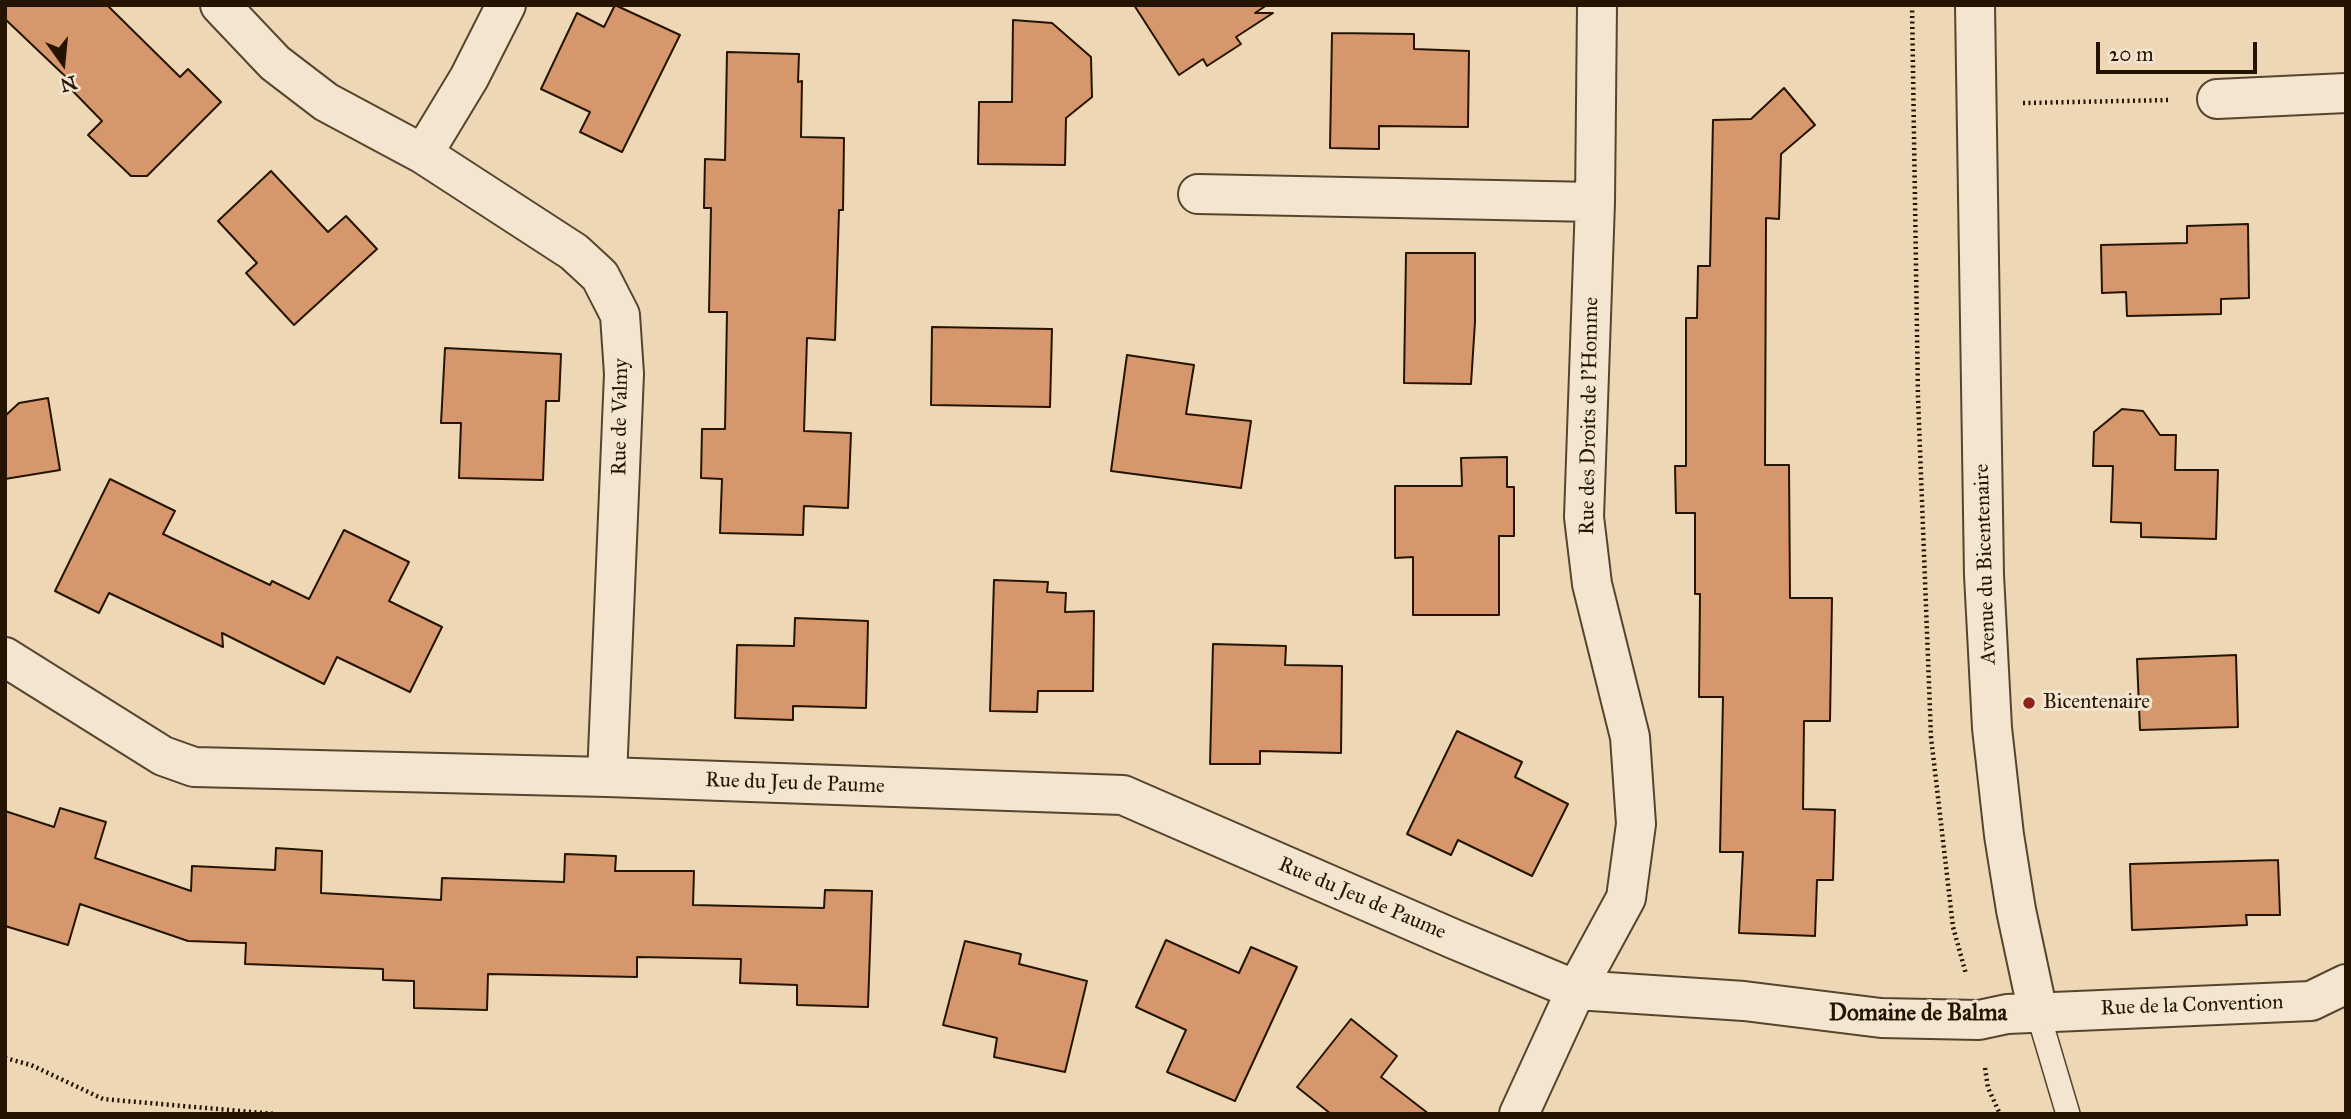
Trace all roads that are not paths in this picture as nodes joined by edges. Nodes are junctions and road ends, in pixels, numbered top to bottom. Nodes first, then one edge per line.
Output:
1 (220, 5) edge
2 (506, 5) edge
3 (1597, 5) edge
4 (1975, 5) edge
5 (2346, 93) edge
6 (2217, 99) road end
7 (423, 154) junction
8 (1198, 194) dead end
9 (1595, 202) junction
10 (5, 657) edge
11 (607, 777) junction
12 (2345, 987) edge
13 (1576, 989) junction
14 (2038, 1013) junction
15 (1520, 1114) edge
16 (2068, 1114) edge

1 - 7 street, Rue de Valmy
2 - 7 street
3 - 9 street, Rue des Droits de l'Homme
4 - 14 street, Avenue du Bicentenaire
5 - 6 street
7 - 11 street, Rue de Valmy
8 - 9 street
9 - 13 street, Rue des Droits de l'Homme
10 - 11 street, Rue du Jeu de Paume
11 - 13 street, Rue du Jeu de Paume
12 - 14 street, Rue de la Convention
13 - 14 street, Rue du Jeu de Paume
13 - 15 street
14 - 16 lane, Avenue du Bicentenaire

